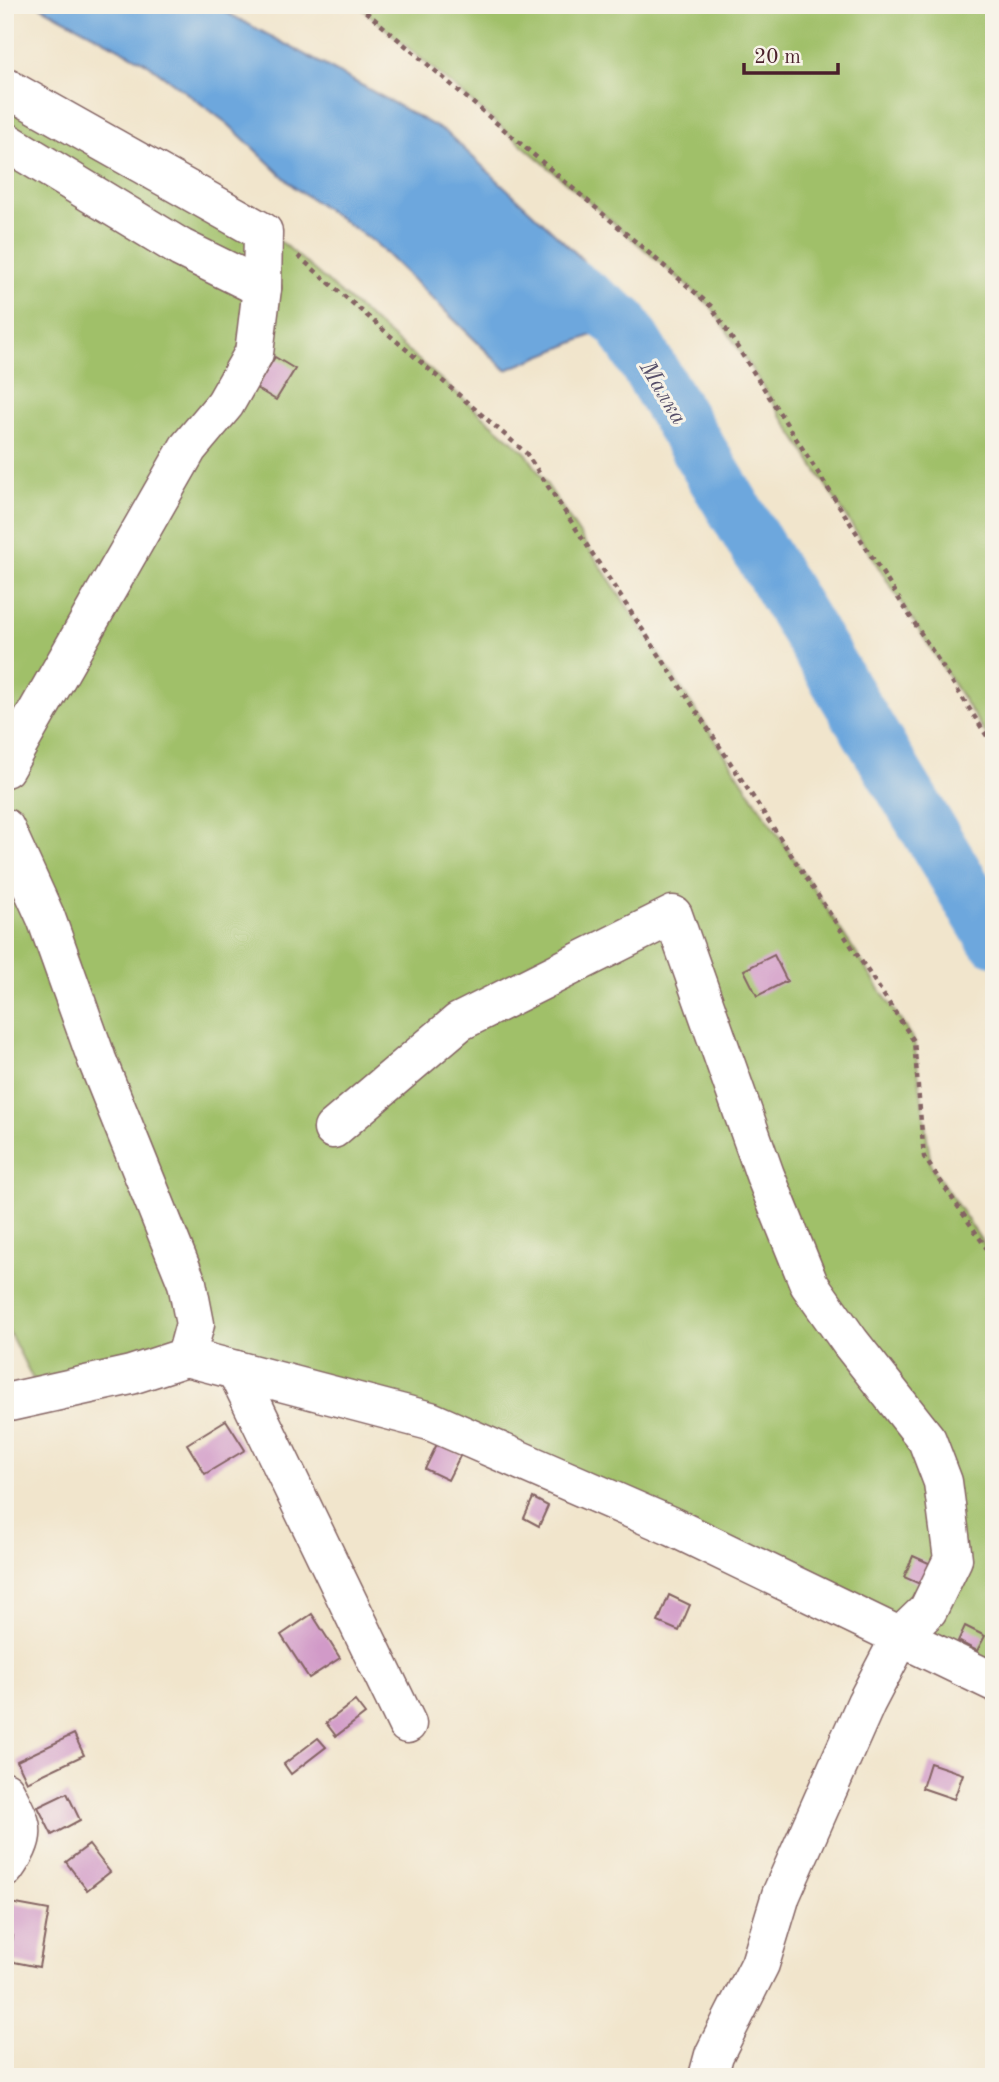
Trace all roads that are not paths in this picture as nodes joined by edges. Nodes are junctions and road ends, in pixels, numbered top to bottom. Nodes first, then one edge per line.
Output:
1 (5, 88) edge
2 (5, 141) edge
3 (262, 288) junction
4 (5, 768) edge
5 (5, 828) edge
6 (333, 1129) dead end
7 (186, 1357) junction
8 (236, 1370) junction
9 (5, 1403) edge
10 (901, 1636) junction
11 (994, 1682) edge
12 (407, 1724) dead end
13 (5, 1791) edge
14 (5, 1868) edge
15 (708, 2077) edge

1 - 3 street
2 - 3 street
3 - 4 street
5 - 7 street
6 - 10 street
7 - 8 street
7 - 9 street
8 - 10 street
8 - 12 street
10 - 11 street
10 - 15 street
13 - 14 street

